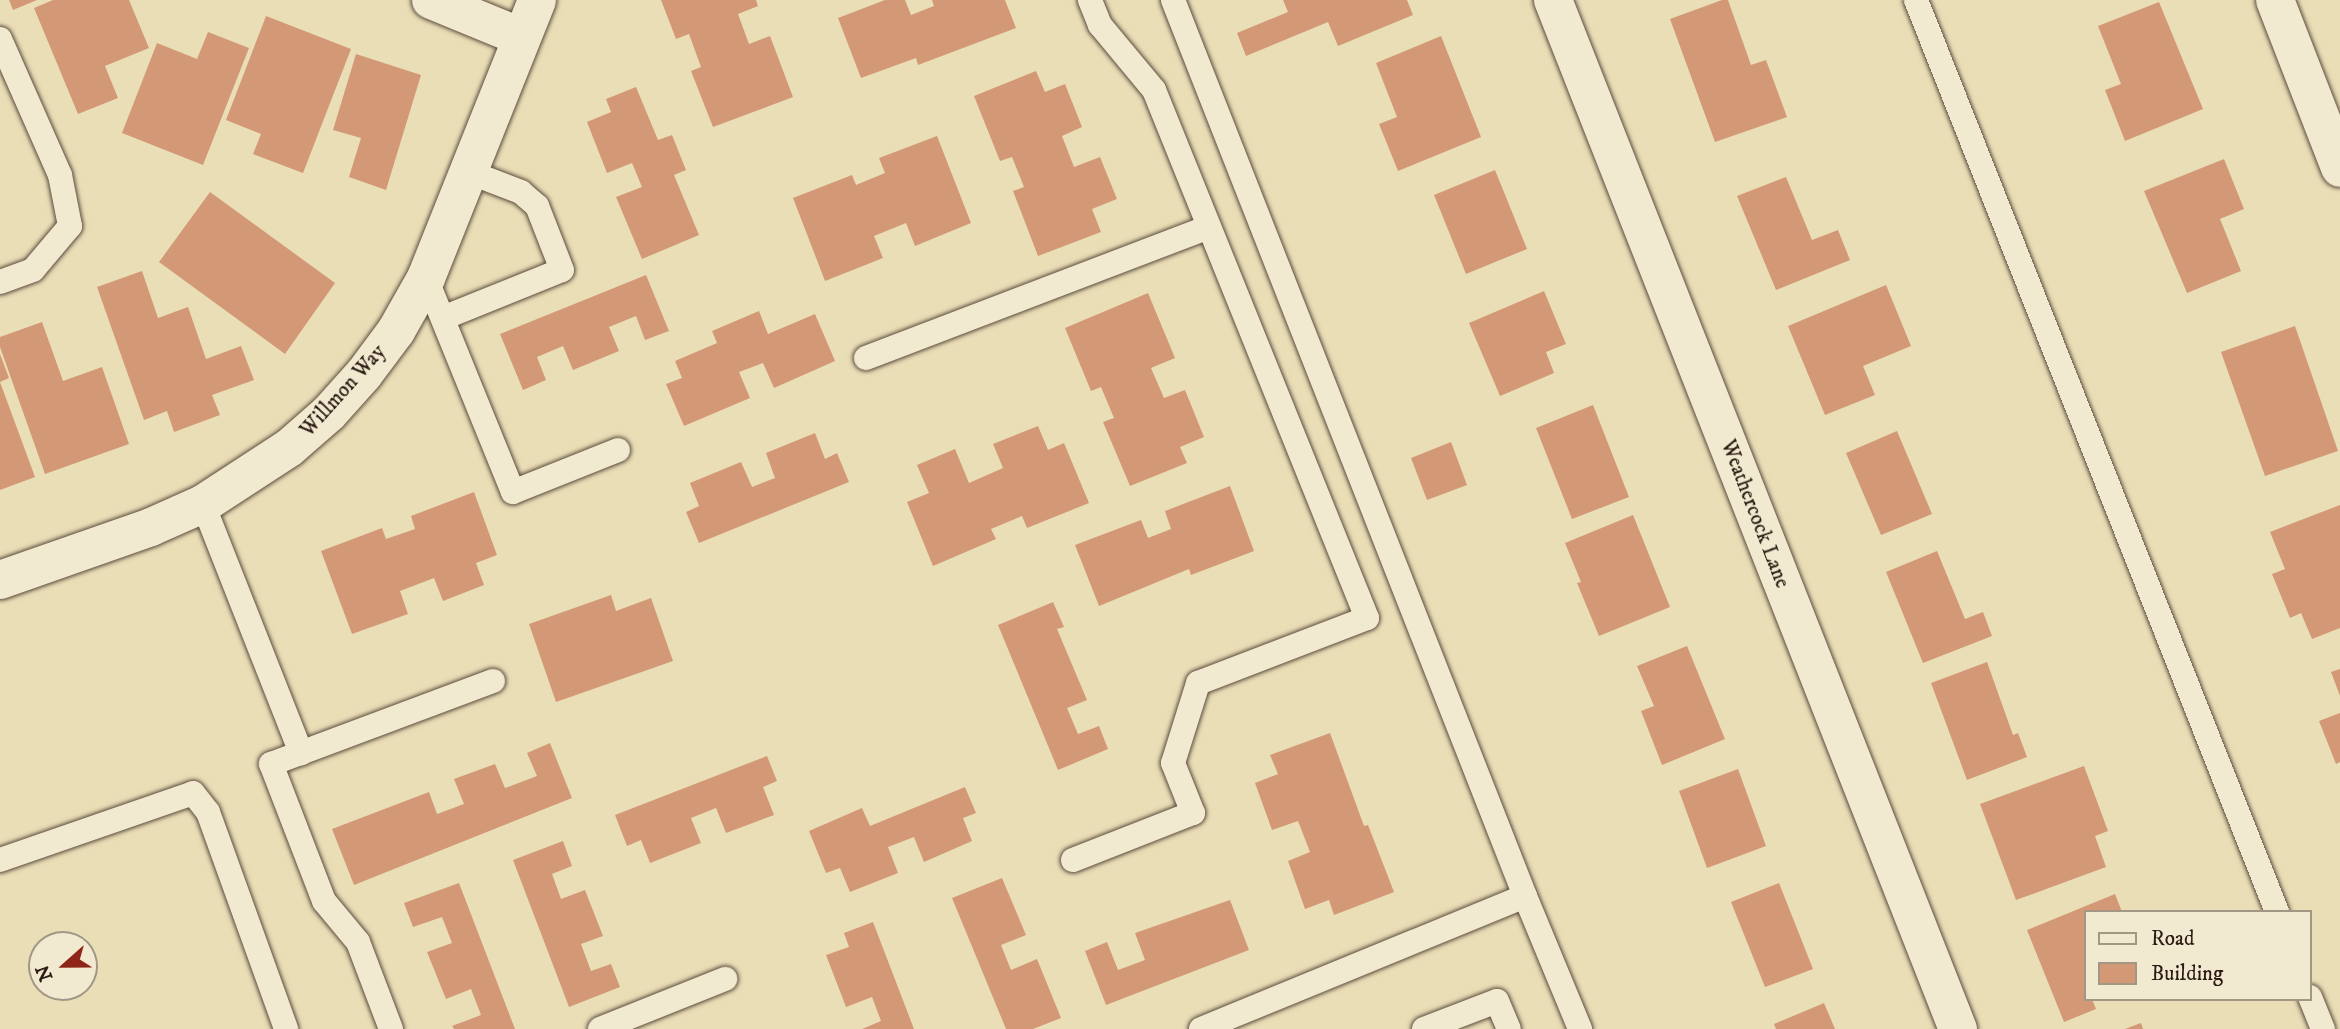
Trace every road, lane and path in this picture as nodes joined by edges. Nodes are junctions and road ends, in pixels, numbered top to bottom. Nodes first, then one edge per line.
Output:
1 (431, 0) edge
2 (537, 0) edge
3 (1090, 0) edge
4 (1173, 0) edge
5 (1553, 0) edge
6 (1916, 0) edge
7 (2275, 0) edge
8 (521, 37) junction
9 (0, 39) edge
10 (2340, 168) edge
11 (469, 172) junction
12 (1209, 227) junction
13 (426, 278) junction
14 (0, 282) edge
15 (443, 318) junction
16 (866, 358) dead end
17 (618, 450) dead end
18 (203, 504) junction
19 (0, 580) edge
20 (493, 681) dead end
21 (300, 753) junction
22 (0, 860) edge
23 (1073, 860) dead end
24 (1525, 896) junction
25 (2276, 910) edge
26 (725, 979) dead end
27 (2312, 1001) edge
28 (286, 1029) edge
29 (391, 1029) edge
30 (600, 1029) edge
31 (1201, 1029) edge
32 (1424, 1029) edge
33 (1509, 1029) edge
34 (1580, 1029) edge
35 (1958, 1029) edge
36 (2323, 1029) edge

1 - 8 street
2 - 8 street, Willmon Way
3 - 12 lane
4 - 24 lane
5 - 35 street, Weathercock Lane
6 - 25 lane
7 - 10 street
8 - 11 street, Willmon Way
9 - 14 lane
11 - 13 street, Willmon Way
11 - 15 lane
12 - 16 lane
12 - 23 lane
13 - 15 lane
13 - 18 street, Willmon Way
15 - 17 lane
18 - 19 street, Willmon Way
18 - 21 lane
20 - 21 lane
21 - 29 lane
22 - 28 lane
24 - 31 lane
24 - 34 lane
26 - 30 lane
27 - 36 lane
32 - 33 lane

